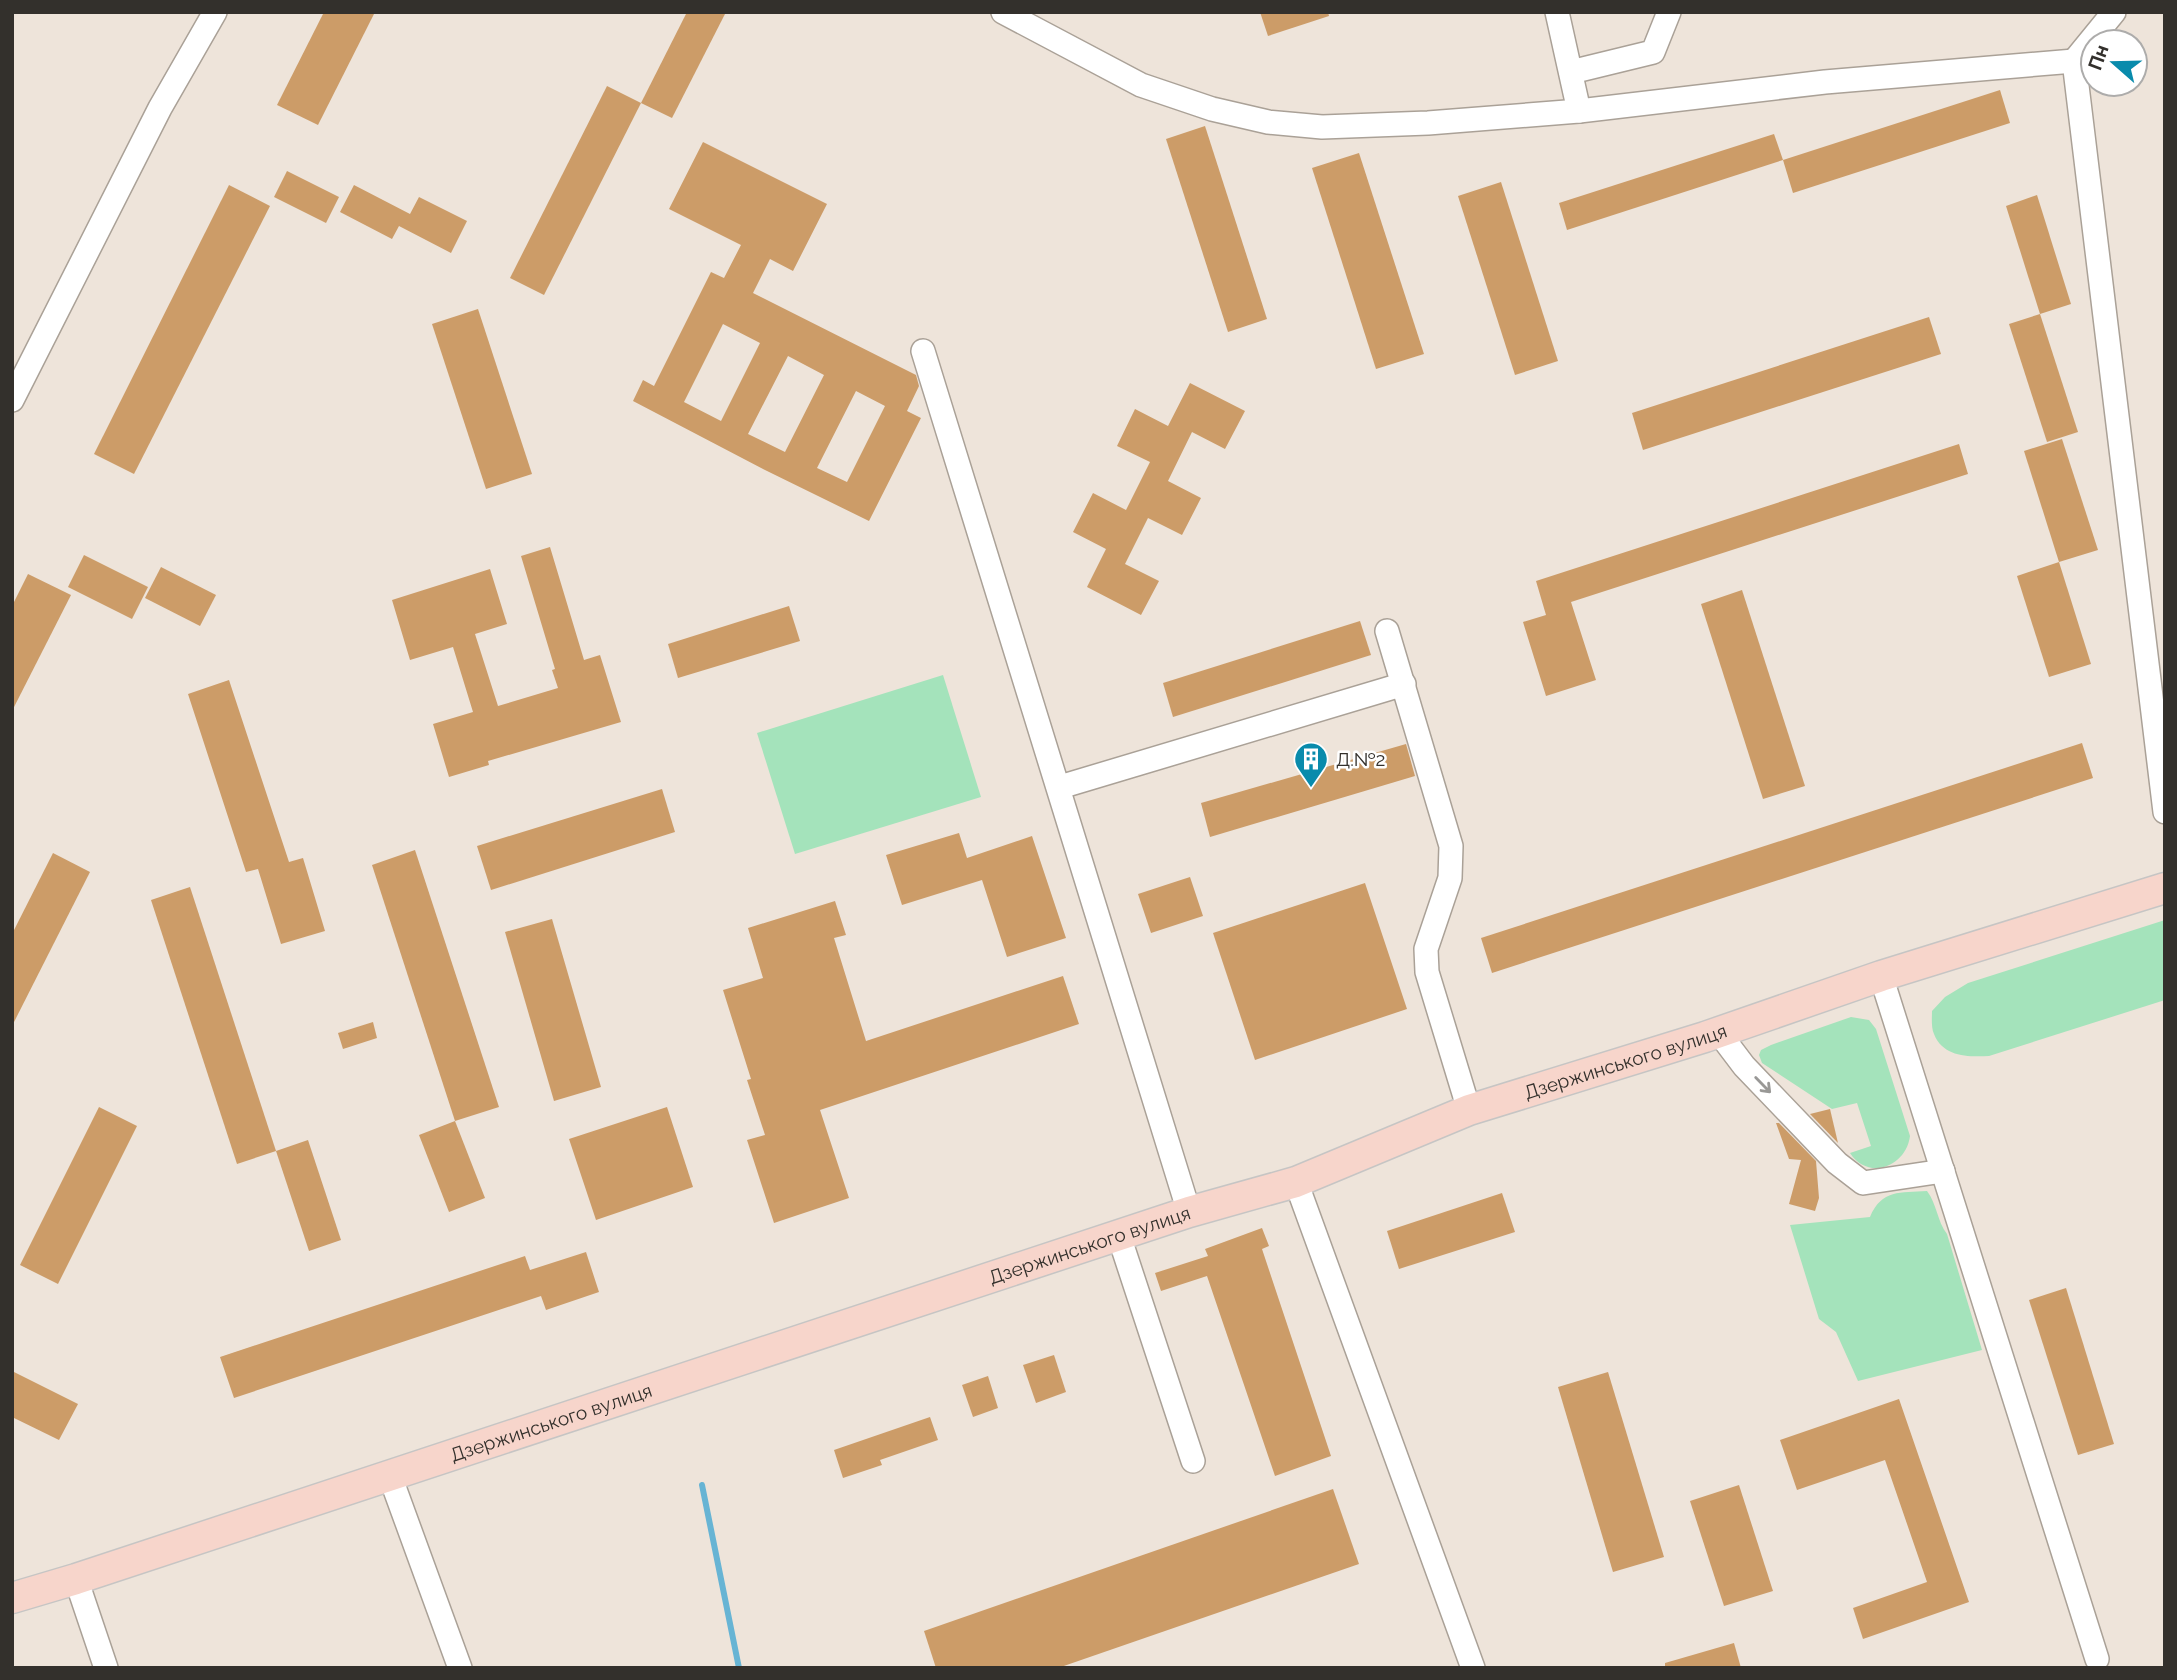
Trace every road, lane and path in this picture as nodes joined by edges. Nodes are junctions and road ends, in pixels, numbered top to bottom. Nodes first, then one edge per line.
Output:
1 (215, 12) edge
2 (1003, 12) edge
3 (1557, 12) edge
4 (1669, 12) edge
5 (2114, 12) edge
6 (2074, 61) junction
7 (1571, 72) junction
8 (1579, 111) junction
9 (923, 351) dead end
10 (12, 400) edge
11 (1387, 631) dead end
12 (1404, 684) junction
13 (1060, 788) junction
14 (2165, 812) edge
15 (2165, 888) edge
16 (1881, 976) junction
17 (1719, 1033) junction
18 (1469, 1110) junction
19 (1943, 1171) junction
20 (1296, 1182) junction
21 (1189, 1212) junction
22 (1119, 1236) junction
23 (1193, 1461) dead end
24 (390, 1476) junction
25 (76, 1579) junction
26 (12, 1598) edge
27 (2097, 1659) dead end
28 (106, 1668) edge
29 (460, 1668) edge
30 (1473, 1668) edge

1 - 10 street
2 - 8 street
3 - 7 street
4 - 7 street
5 - 6 street
6 - 8 street
6 - 14 street
7 - 8 street
9 - 13 street
11 - 12 street
12 - 13 street
12 - 18 street
13 - 21 street
15 - 16 main road, Дзержинського вулиця
16 - 17 main road, Дзержинського вулиця
16 - 19 street
17 - 18 main road, Дзержинського вулиця
17 -> 19 street
18 - 20 main road, Дзержинського вулиця
19 - 27 street
20 - 21 main road, Дзержинського вулиця
20 - 30 street
21 - 22 main road, Дзержинського вулиця
22 - 23 street
22 - 24 main road, Дзержинського вулиця
24 - 25 main road, Дзержинського вулиця
24 - 29 street
25 - 26 main road, Дзержинського вулиця
25 - 28 street

